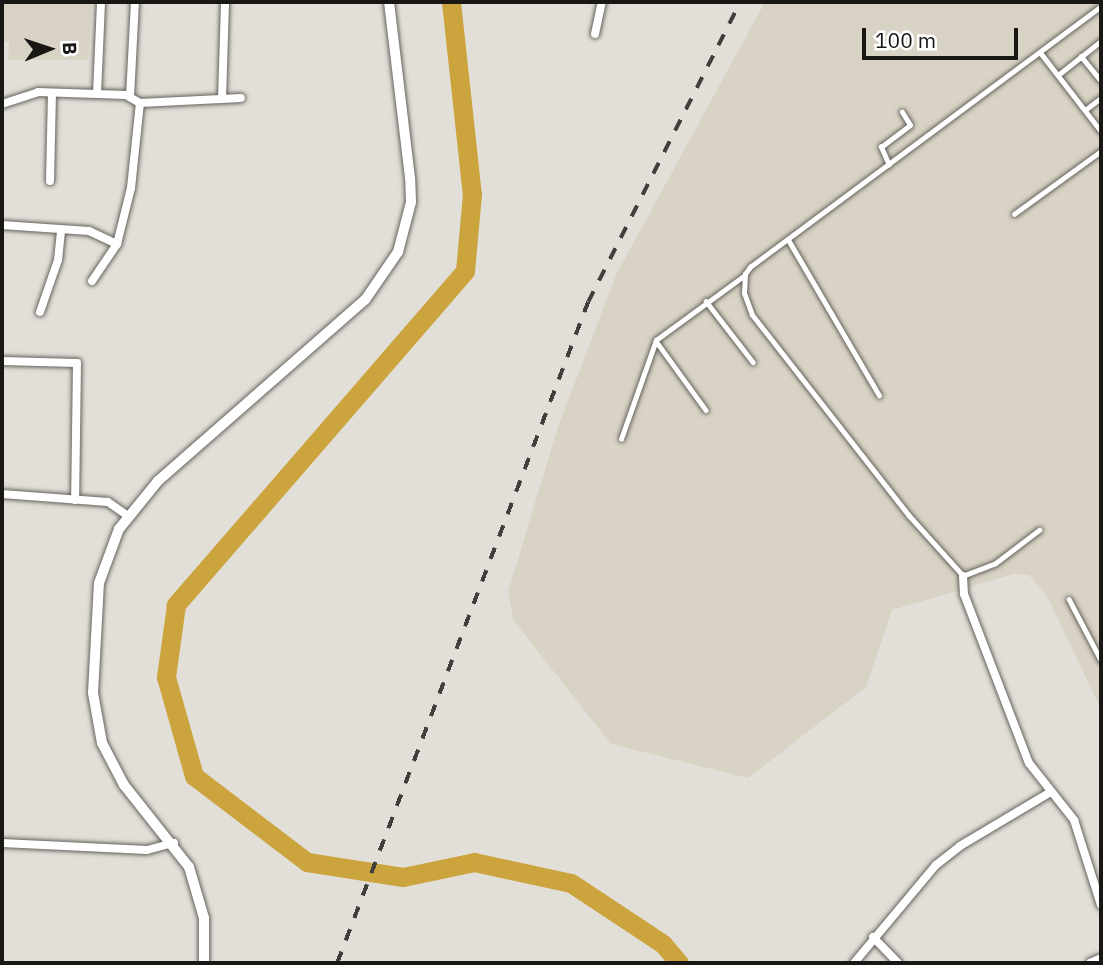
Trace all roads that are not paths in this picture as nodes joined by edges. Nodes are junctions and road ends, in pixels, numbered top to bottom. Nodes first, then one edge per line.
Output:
1 (101, 2) edge
2 (135, 2) edge
3 (225, 2) edge
4 (389, 2) edge
5 (602, 2) edge
6 (1101, 6) edge
7 (595, 34) dead end
8 (1101, 41) edge
9 (1040, 52) junction
10 (1081, 56) junction
11 (1058, 75) junction
12 (1101, 81) edge
13 (52, 93) junction
14 (96, 94) junction
15 (130, 97) junction
16 (241, 98) dead end
17 (1101, 98) edge
18 (222, 99) junction
19 (140, 103) junction
20 (2, 104) edge
21 (1085, 110) junction
22 (902, 112) dead end
23 (1101, 131) edge
24 (1101, 151) edge
25 (889, 164) junction
26 (50, 181) dead end
27 (1014, 214) dead end
28 (2, 225) edge
29 (61, 230) junction
30 (788, 239) junction
31 (117, 244) junction
32 (745, 275) junction
33 (92, 281) dead end
34 (706, 301) junction
35 (40, 312) dead end
36 (656, 340) junction
37 (2, 361) edge
38 (753, 362) dead end
39 (879, 396) dead end
40 (706, 410) dead end
41 (621, 439) dead end
42 (2, 494) edge
43 (75, 499) junction
44 (128, 516) junction
45 (1040, 530) dead end
46 (963, 576) junction
47 (1069, 599) dead end
48 (1101, 660) edge
49 (1049, 793) junction
50 (2, 843) edge
51 (174, 843) junction
52 (1099, 891) edge
53 (1101, 905) edge
54 (873, 937) junction
55 (1101, 958) edge
56 (204, 963) edge
57 (854, 963) edge
58 (898, 963) edge
59 (1090, 963) edge

1 - 14 street
2 - 15 street
3 - 18 street
4 - 44 street
5 - 7 street
6 - 9 lane
8 - 10 lane
9 - 11 lane
9 - 25 lane
10 - 11 lane
10 - 12 lane
11 - 21 lane
13 - 14 street
13 - 20 street
13 - 26 street
14 - 15 street
15 - 19 street
16 - 18 street
17 - 21 lane
18 - 19 street
19 - 31 street
21 - 23 lane
22 - 25 lane
24 - 27 lane
25 - 30 lane
28 - 29 street
29 - 31 street
29 - 35 street
30 - 32 lane
30 - 39 lane
31 - 33 street
32 - 34 lane
32 - 46 lane
34 - 36 lane
34 - 38 lane
36 - 40 lane
36 - 41 lane
37 - 43 street
42 - 43 street
43 - 44 street
44 - 51 street
45 - 46 lane
46 - 49 street
47 - 48 lane
49 - 52 street
49 - 54 street
50 - 51 street
51 - 56 street
52 - 53 street
54 - 57 street
54 - 58 street
55 - 59 street

